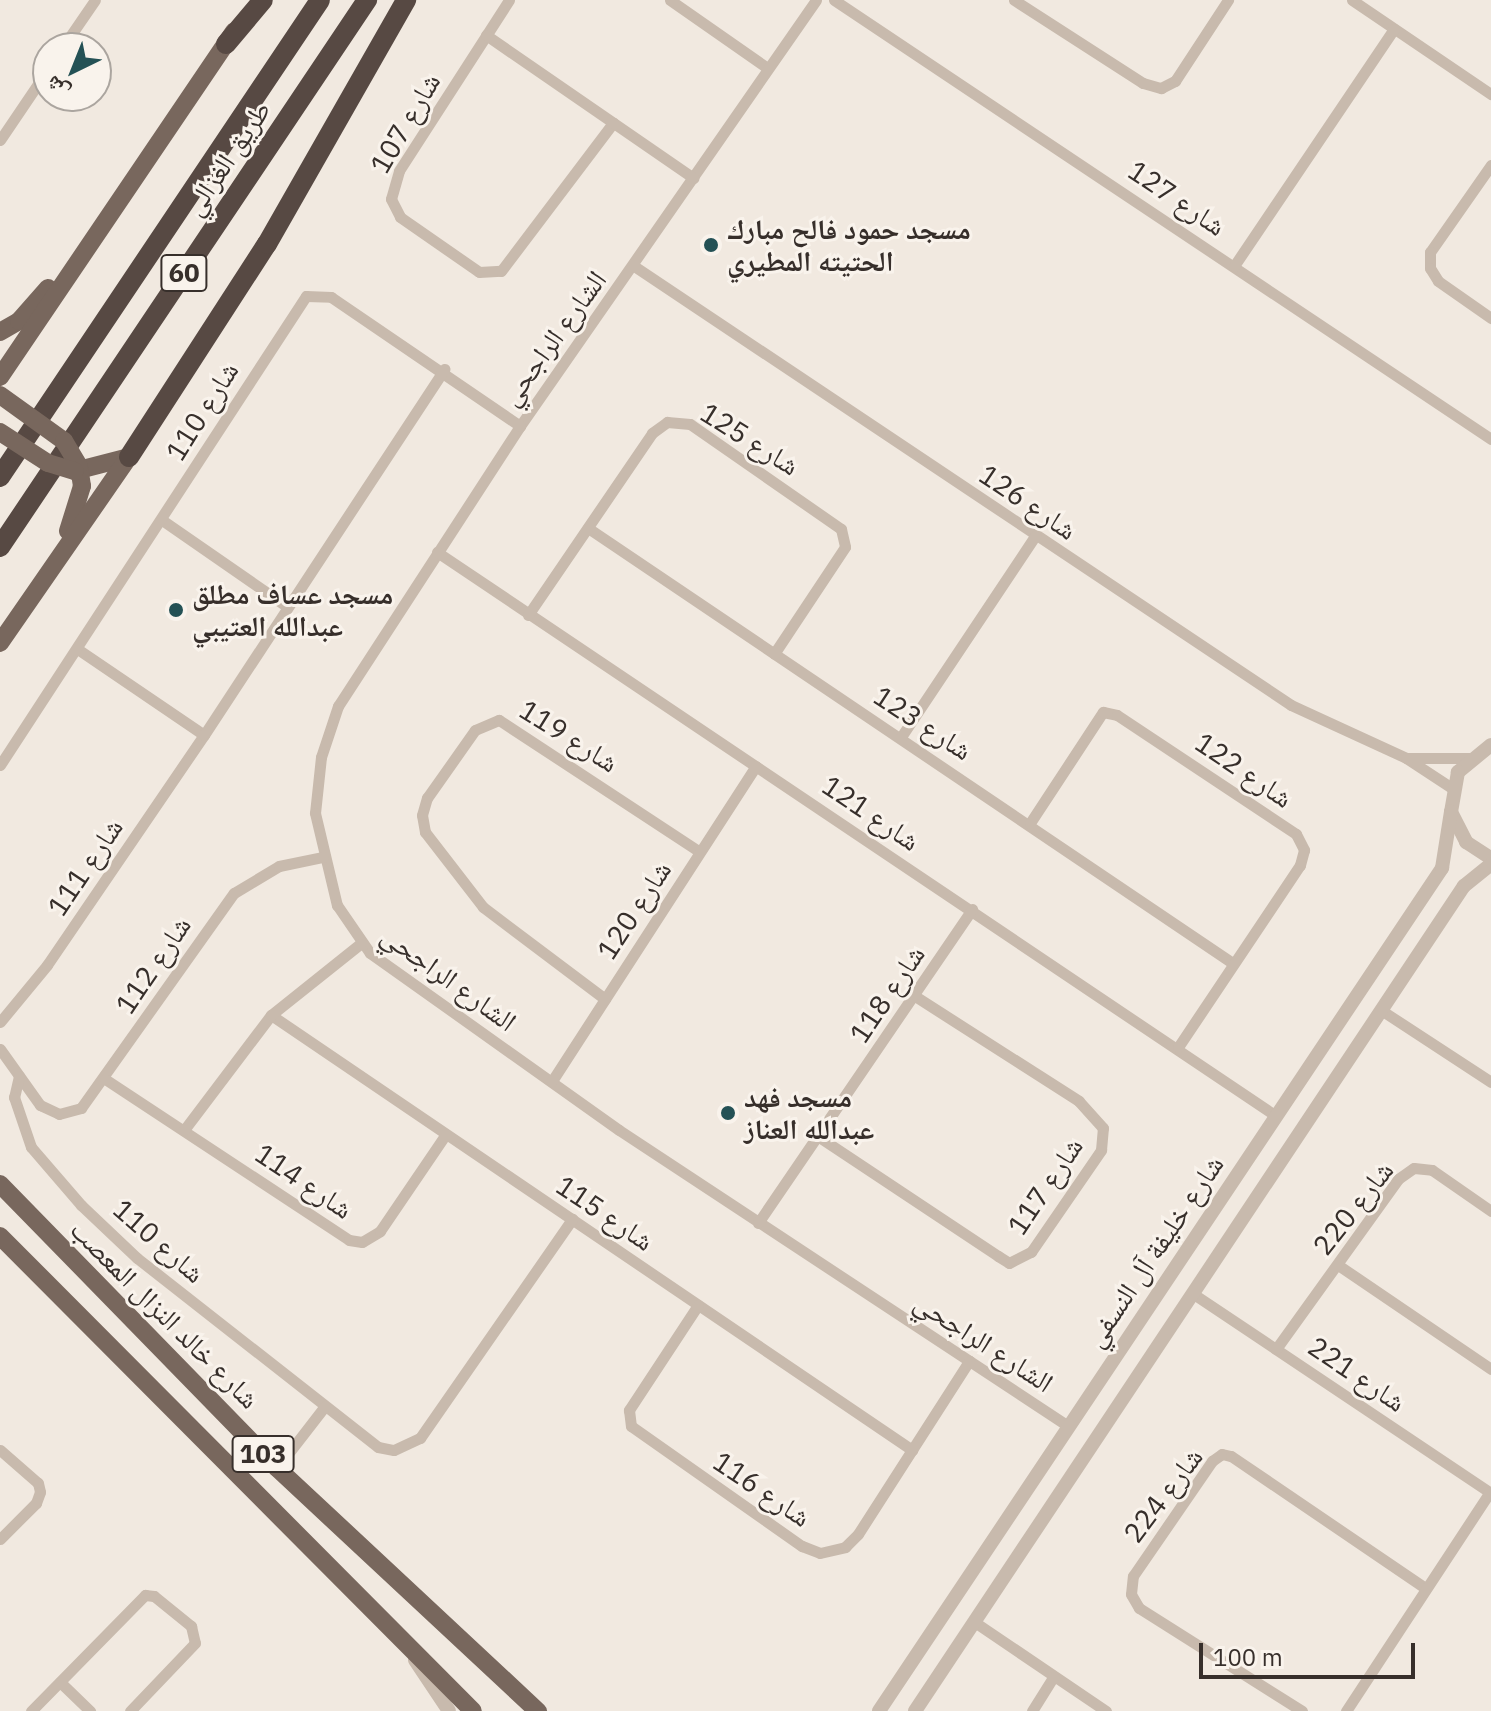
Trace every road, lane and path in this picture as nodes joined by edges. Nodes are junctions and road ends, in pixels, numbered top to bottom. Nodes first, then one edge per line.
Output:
1 (95, 0) edge
2 (255, 0) edge
3 (263, 0) edge
4 (320, 0) edge
5 (367, 0) edge
6 (406, 0) edge
7 (509, 0) edge
8 (670, 0) edge
9 (816, 0) edge
10 (834, 0) edge
11 (1014, 0) edge
12 (1228, 0) edge
13 (1352, 0) edge
14 (685, 4) edge
15 (1394, 29) junction
16 (73, 32) edge
17 (486, 35) junction
18 (226, 44) junction
19 (766, 67) junction
20 (32, 93) edge
21 (1491, 94) edge
22 (613, 123) junction
23 (0, 140) edge
24 (1491, 165) edge
25 (693, 178) junction
26 (90, 242) junction
27 (634, 266) junction
28 (1234, 266) junction
29 (1491, 318) edge
30 (0, 332) edge
31 (444, 369) junction
32 (0, 377) edge
33 (0, 395) edge
34 (520, 426) junction
35 (0, 432) edge
36 (1491, 439) edge
37 (129, 457) junction
38 (78, 469) junction
39 (0, 477) edge
40 (162, 520) junction
41 (588, 528) junction
42 (1035, 536) junction
43 (0, 547) edge
44 (437, 552) junction
45 (57, 560) junction
46 (286, 606) junction
47 (528, 615) junction
48 (0, 643) edge
49 (79, 650) junction
50 (774, 654) junction
51 (204, 735) junction
52 (901, 737) junction
53 (1491, 745) edge
54 (1406, 758) junction
55 (1469, 758) junction
56 (0, 765) edge
57 (756, 766) junction
58 (1452, 788) junction
59 (1451, 812) junction
60 (1030, 823) junction
61 (700, 852) junction
62 (323, 857) junction
63 (1491, 861) edge
64 (972, 909) junction
65 (360, 944) junction
66 (1231, 962) junction
67 (915, 996) junction
68 (605, 999) junction
69 (1384, 1012) junction
70 (271, 1015) junction
71 (0, 1022) edge
72 (1178, 1047) junction
73 (0, 1049) edge
74 (19, 1076) junction
75 (105, 1079) junction
76 (552, 1081) junction
77 (1491, 1082) edge
78 (1276, 1116) junction
79 (184, 1130) junction
80 (446, 1134) junction
81 (819, 1137) junction
82 (0, 1184) edge
83 (1491, 1211) edge
84 (572, 1219) junction
85 (758, 1223) junction
86 (0, 1236) edge
87 (1338, 1265) junction
88 (1195, 1295) junction
89 (698, 1305) junction
90 (1276, 1349) junction
91 (969, 1361) junction
92 (1491, 1369) edge
93 (325, 1406) junction
94 (1068, 1426) junction
95 (0, 1450) edge
96 (912, 1450) junction
97 (277, 1468) junction
98 (1490, 1493) edge
99 (0, 1539) edge
100 (1425, 1588) junction
101 (976, 1623) junction
102 (399, 1637) junction
103 (1053, 1677) junction
104 (60, 1682) junction
105 (31, 1711) edge
106 (90, 1711) edge
107 (130, 1711) edge
108 (449, 1711) edge
109 (473, 1711) edge
110 (538, 1711) edge
111 (879, 1711) edge
112 (915, 1711) edge
113 (1032, 1711) edge
114 (1106, 1711) edge
115 (1302, 1711) edge
116 (1346, 1711) edge

1 - 16 street
2 - 18 main road
3 - 18 highway
4 - 39 highway, طريق الغزالي / 60
5 - 43 highway, طريق الغزالي / 60
6 - 37 highway
7 - 17 street, شارع 107
8 - 14 street
9 - 19 street, الشارع الراجحي
10 - 28 street, شارع 127
11 - 12 street
13 - 15 street
14 - 19 street
15 - 21 street
15 - 28 street
17 - 22 street
17 - 22 street, شارع 107
18 - 26 main road
19 - 25 street, الشارع الراجحي
20 - 23 street
22 - 25 street
24 - 29 street
25 - 27 street, الشارع الراجحي
26 - 30 main road
26 - 32 main road
27 - 34 street, الشارع الراجحي
27 - 42 street, شارع 126
28 - 36 street, شارع 127
31 - 34 street, شارع 110
31 - 40 street, شارع 110
31 - 46 street, شارع 111
33 - 38 main road, bridge
34 - 44 street, الشارع الراجحي
35 - 38 main road, bridge
37 - 38 main road
37 - 45 main road
38 - 45 main road
40 - 46 street
40 - 49 street, شارع 110
41 - 47 street, شارع 125
41 - 50 street, شارع 123
41 - 50 street, شارع 125
42 - 52 street
42 - 54 street, شارع 126
44 - 47 street, شارع 121
44 - 62 street, الشارع الراجحي
45 - 48 main road
46 - 51 street, شارع 111
47 - 57 street, شارع 121
49 - 51 street
49 - 56 street, شارع 110
50 - 52 street, شارع 123
51 - 71 street, شارع 111
52 - 60 street, شارع 123
53 - 55 street
54 - 55 street, شارع 126
54 - 58 street, شارع 126
55 - 58 street
57 - 61 street, شارع 120
57 - 64 street, شارع 121
58 - 59 street, شارع خليفة آل النسفي
59 - 63 street
59 - 78 street, شارع خليفة آل النسفي
60 - 66 street, شارع 123
60 - 66 street, شارع 122
61 - 68 street, شارع 120
61 - 68 street, شارع 119
62 - 65 street, الشارع الراجحي
62 - 75 street, شارع 112
63 - 69 street, شارع خليفة آل النسفي
64 - 67 street, شارع 118
64 - 72 street, شارع 121
65 - 70 street
65 - 76 street, الشارع الراجحي
66 - 72 street, شارع 122
67 - 81 street, شارع 118
67 - 81 street, شارع 117
68 - 76 street, شارع 120
69 - 77 street
69 - 88 street, شارع خليفة آل النسفي
70 - 79 street
70 - 80 street, شارع 115
72 - 78 street, شارع 121
73 - 74 street
74 - 75 street, شارع 112
74 - 93 street, شارع 110
75 - 79 street, 114 شارع
76 - 85 street, الشارع الراجحي
78 - 94 street, شارع خليفة آل النسفي
79 - 80 street, 114 شارع
80 - 84 street, شارع 115
81 - 85 street, شارع 118
82 - 97 main road, شارع خالد النزال المعصب / 103
83 - 87 street, شارع 220
84 - 89 street, شارع 115
84 - 93 street, شارع 110
85 - 91 street, الشارع الراجحي
86 - 102 main road, 103
87 - 90 street, شارع 220
87 - 92 street
88 - 90 street, شارع 221
88 - 101 street, شارع خليفة آل النسفي
89 - 96 street, شارع 115
89 - 96 street, شارع 116
90 - 98 street, شارع 221
91 - 94 street, الشارع الراجحي
91 - 96 street, شارع 116
93 - 97 street
94 - 111 street, شارع خليفة آل النسفي
95 - 99 street
97 - 110 main road, شارع خالد النزال المعصب / 103
98 - 100 street
100 - 115 street, شارع 224
100 - 116 street
101 - 103 street
101 - 112 street, شارع خليفة آل النسفي
102 - 108 street
102 - 109 main road, 103
103 - 113 street
103 - 114 street
104 - 105 street
104 - 106 street
104 - 107 street

